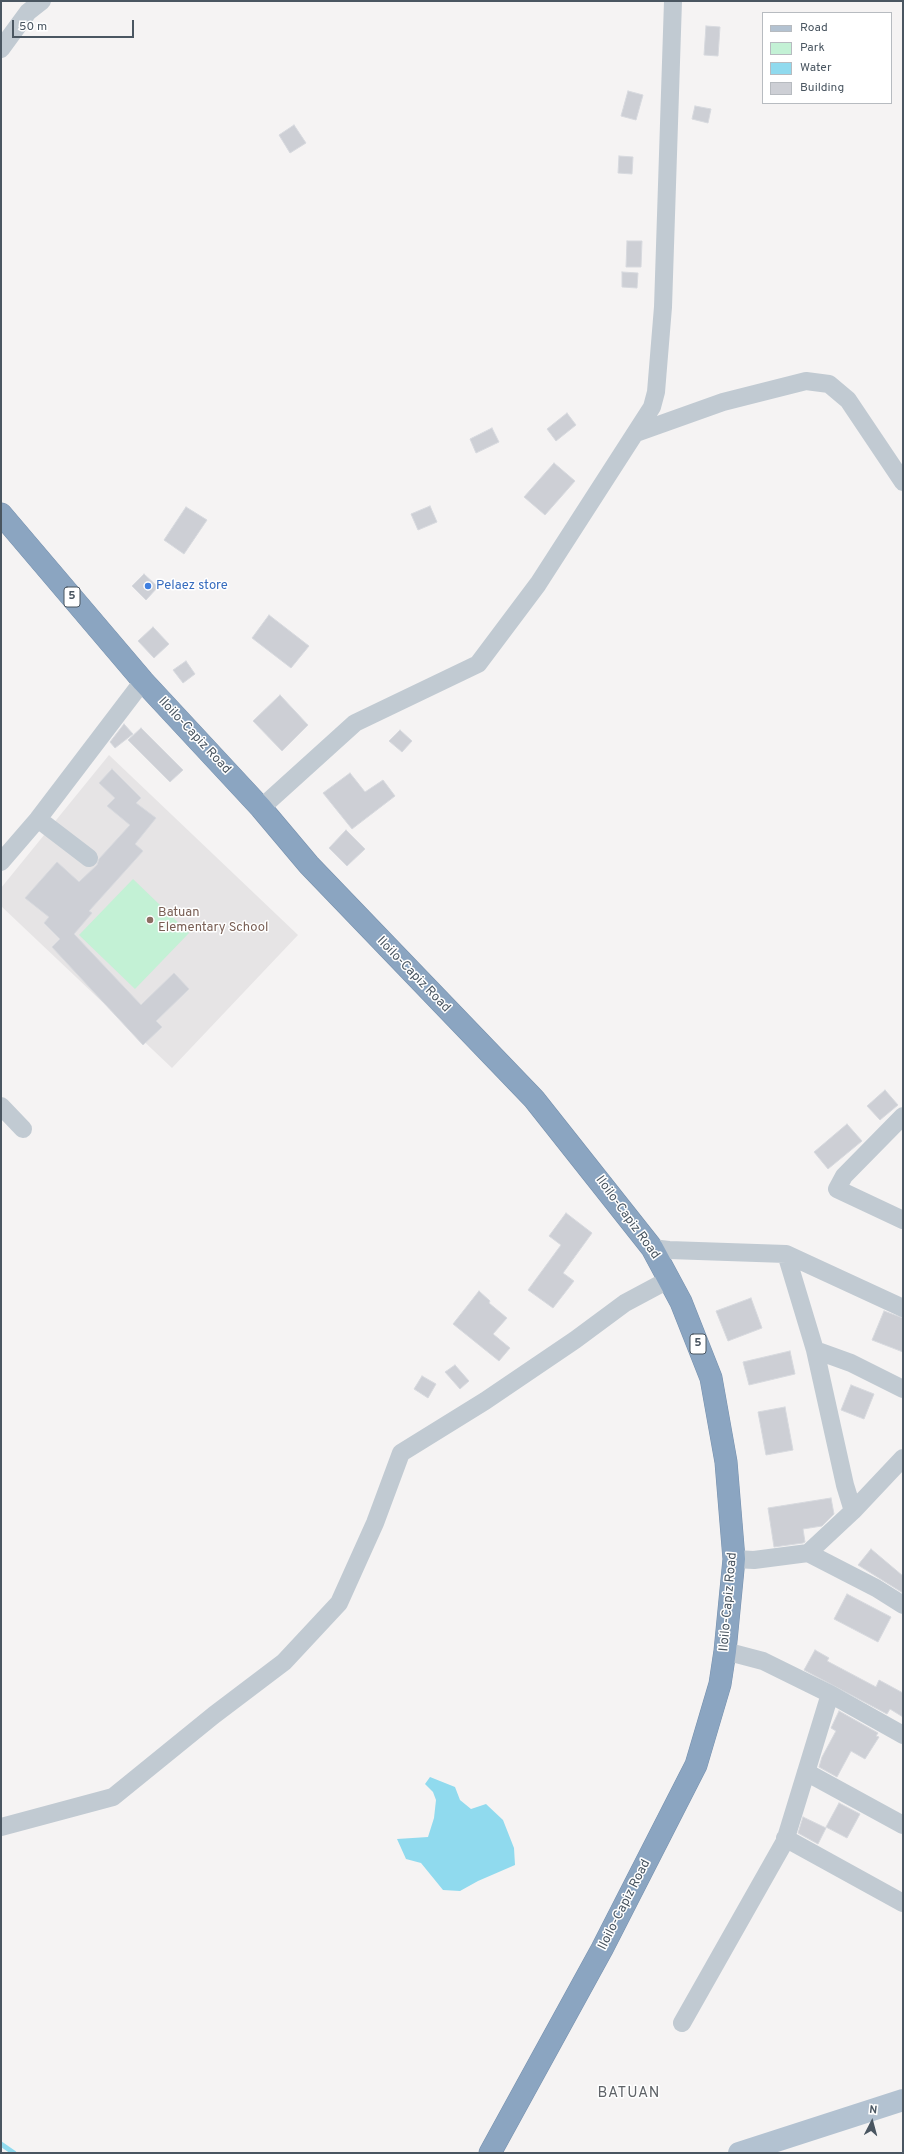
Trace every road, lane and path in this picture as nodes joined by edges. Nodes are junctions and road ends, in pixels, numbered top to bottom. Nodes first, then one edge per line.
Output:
1 (42, 1) edge
2 (673, 1) edge
3 (1, 49) edge
4 (636, 433) junction
5 (903, 482) edge
6 (1, 514) edge
7 (143, 681) junction
8 (261, 808) junction
9 (38, 819) junction
10 (89, 858) dead end
11 (1, 862) edge
12 (1, 1106) edge
13 (903, 1116) edge
14 (23, 1128) dead end
15 (903, 1220) edge
16 (652, 1248) junction
17 (786, 1254) junction
18 (668, 1280) junction
19 (903, 1308) edge
20 (815, 1350) junction
21 (903, 1389) edge
22 (901, 1467) edge
23 (853, 1511) junction
24 (808, 1553) junction
25 (734, 1559) junction
26 (903, 1605) edge
27 (725, 1651) junction
28 (830, 1694) junction
29 (903, 1734) edge
30 (806, 1772) junction
31 (903, 1825) edge
32 (1, 1827) edge
33 (785, 1838) junction
34 (903, 1904) edge
35 (682, 2023) dead end
36 (903, 2100) edge
37 (490, 2153) edge
38 (739, 2153) edge

1 - 3 street
2 - 4 street
4 - 5 street
4 - 8 street
6 - 7 highway, Iloilo-Capiz Road / 5
7 - 8 highway, Iloilo-Capiz Road / 5
7 - 9 street
8 - 16 highway, Iloilo-Capiz Road / 5
9 - 10 street
9 - 11 street
12 - 14 street
13 - 15 street
16 - 17 street
16 - 18 highway, Iloilo-Capiz Road / 5
17 - 19 street
17 - 20 street
18 - 25 highway, Iloilo-Capiz Road / 5
18 - 32 street
20 - 21 street
20 - 23 street
22 - 23 street
23 - 24 street
24 - 25 street
24 - 26 street
25 - 27 highway, Iloilo-Capiz Road / 5
27 - 28 street
27 - 37 highway, Iloilo-Capiz Road / 5
28 - 29 street
28 - 30 street
30 - 31 street
30 - 33 street
33 - 34 street
33 - 35 street
36 - 38 main road

